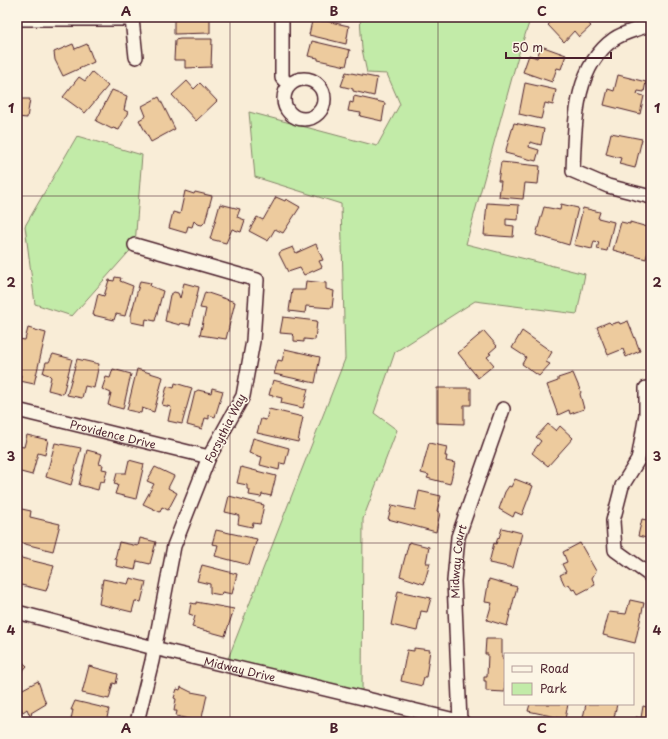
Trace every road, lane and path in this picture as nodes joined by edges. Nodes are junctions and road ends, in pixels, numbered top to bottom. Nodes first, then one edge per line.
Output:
1 (282, 17) edge
2 (17, 19) edge
3 (651, 24) edge
4 (136, 57) dead end
5 (289, 85) dead end
6 (651, 197) edge
7 (135, 245) dead end
8 (646, 388) dead end
9 (503, 409) dead end
10 (17, 410) edge
11 (210, 457) junction
12 (651, 576) edge
13 (17, 612) edge
14 (154, 648) junction
15 (137, 722) edge
16 (461, 722) edge

1 - 5 street
2 - 4 street
3 - 6 street
7 - 11 street, Forsythia Way
8 - 12 street
9 - 16 street, Midway Court
10 - 11 street, Providence Drive
11 - 14 street, Forsythia Way
13 - 14 street, Midway Drive
14 - 15 street, Forsythia Way
14 - 16 street, Midway Drive

